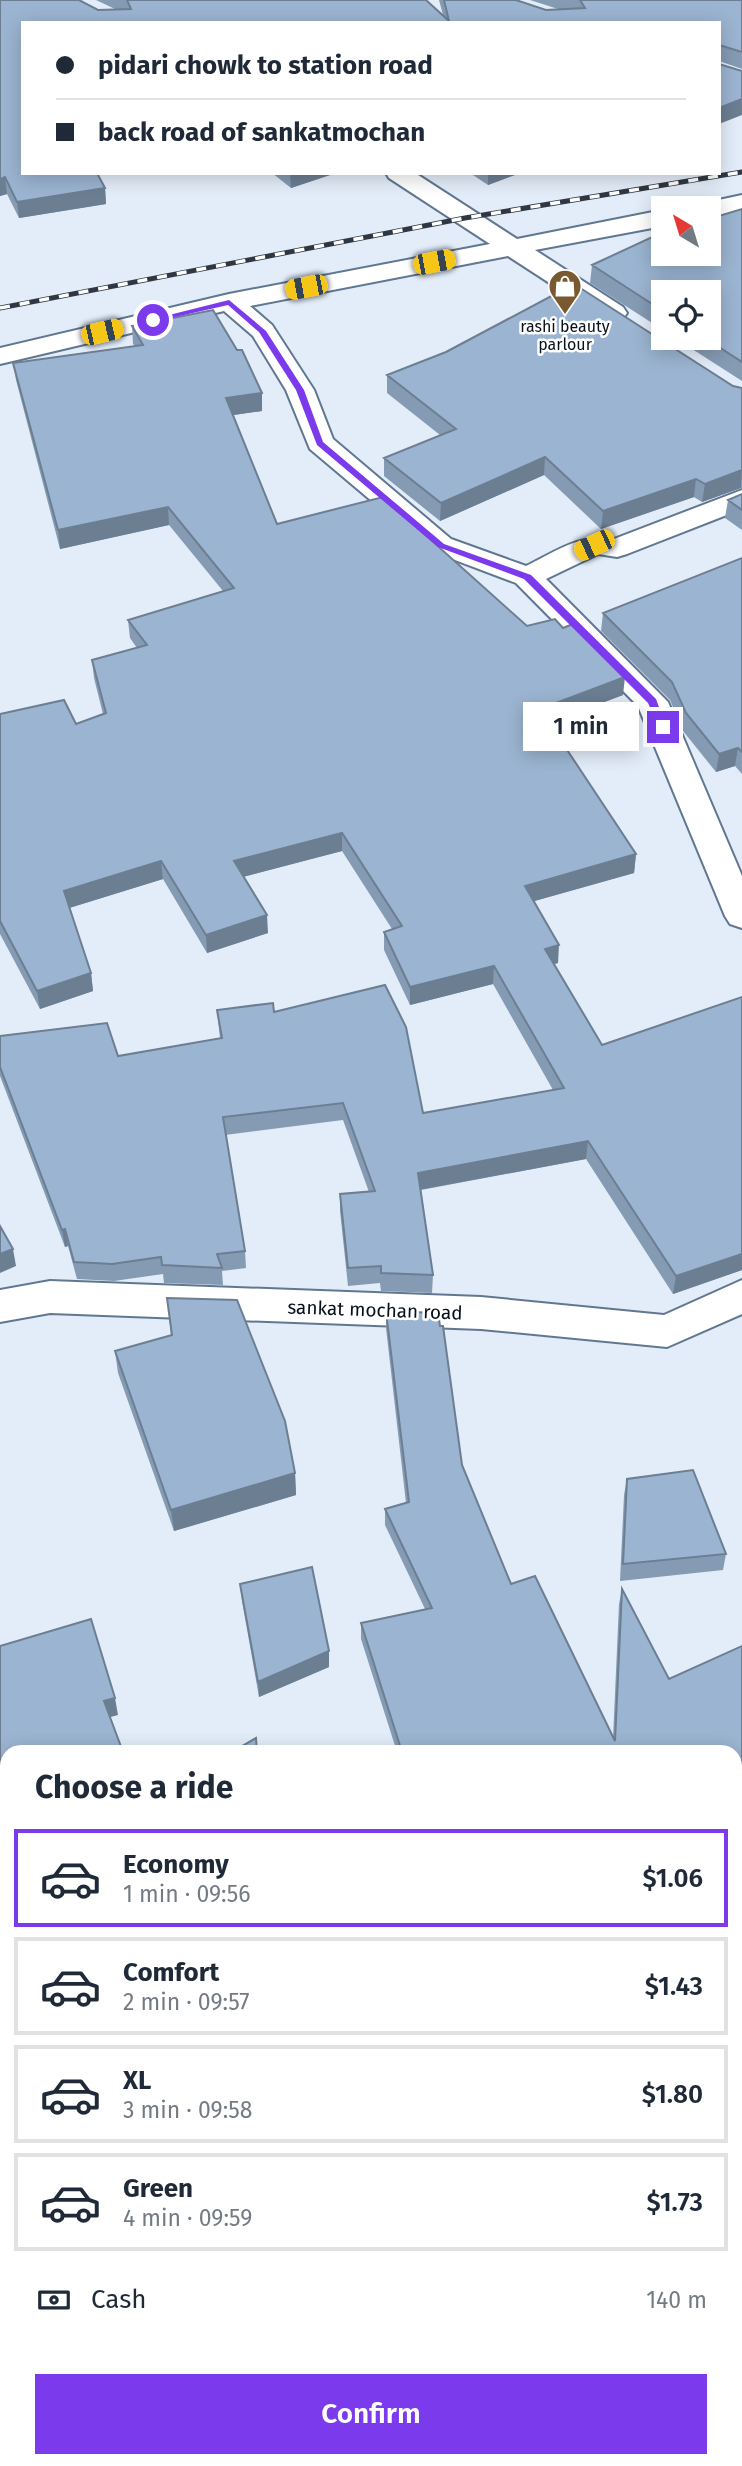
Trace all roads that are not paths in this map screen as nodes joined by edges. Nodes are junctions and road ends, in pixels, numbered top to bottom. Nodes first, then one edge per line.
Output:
1 (401, 175) edge
2 (742, 203) edge
3 (721, 207) edge
4 (651, 220) edge
5 (511, 247) junction
6 (229, 302) junction
7 (637, 327) edge
8 (0, 356) edge
9 (742, 499) edge
10 (527, 577) junction
11 (742, 916) edge
12 (742, 1296) edge
13 (0, 1306) edge

1 - 5 street
2 - 3 street
4 - 5 street
5 - 6 street
5 - 7 street
6 - 8 street
6 - 10 street
9 - 10 street
10 - 11 street
12 - 13 street, sankat mochan road

